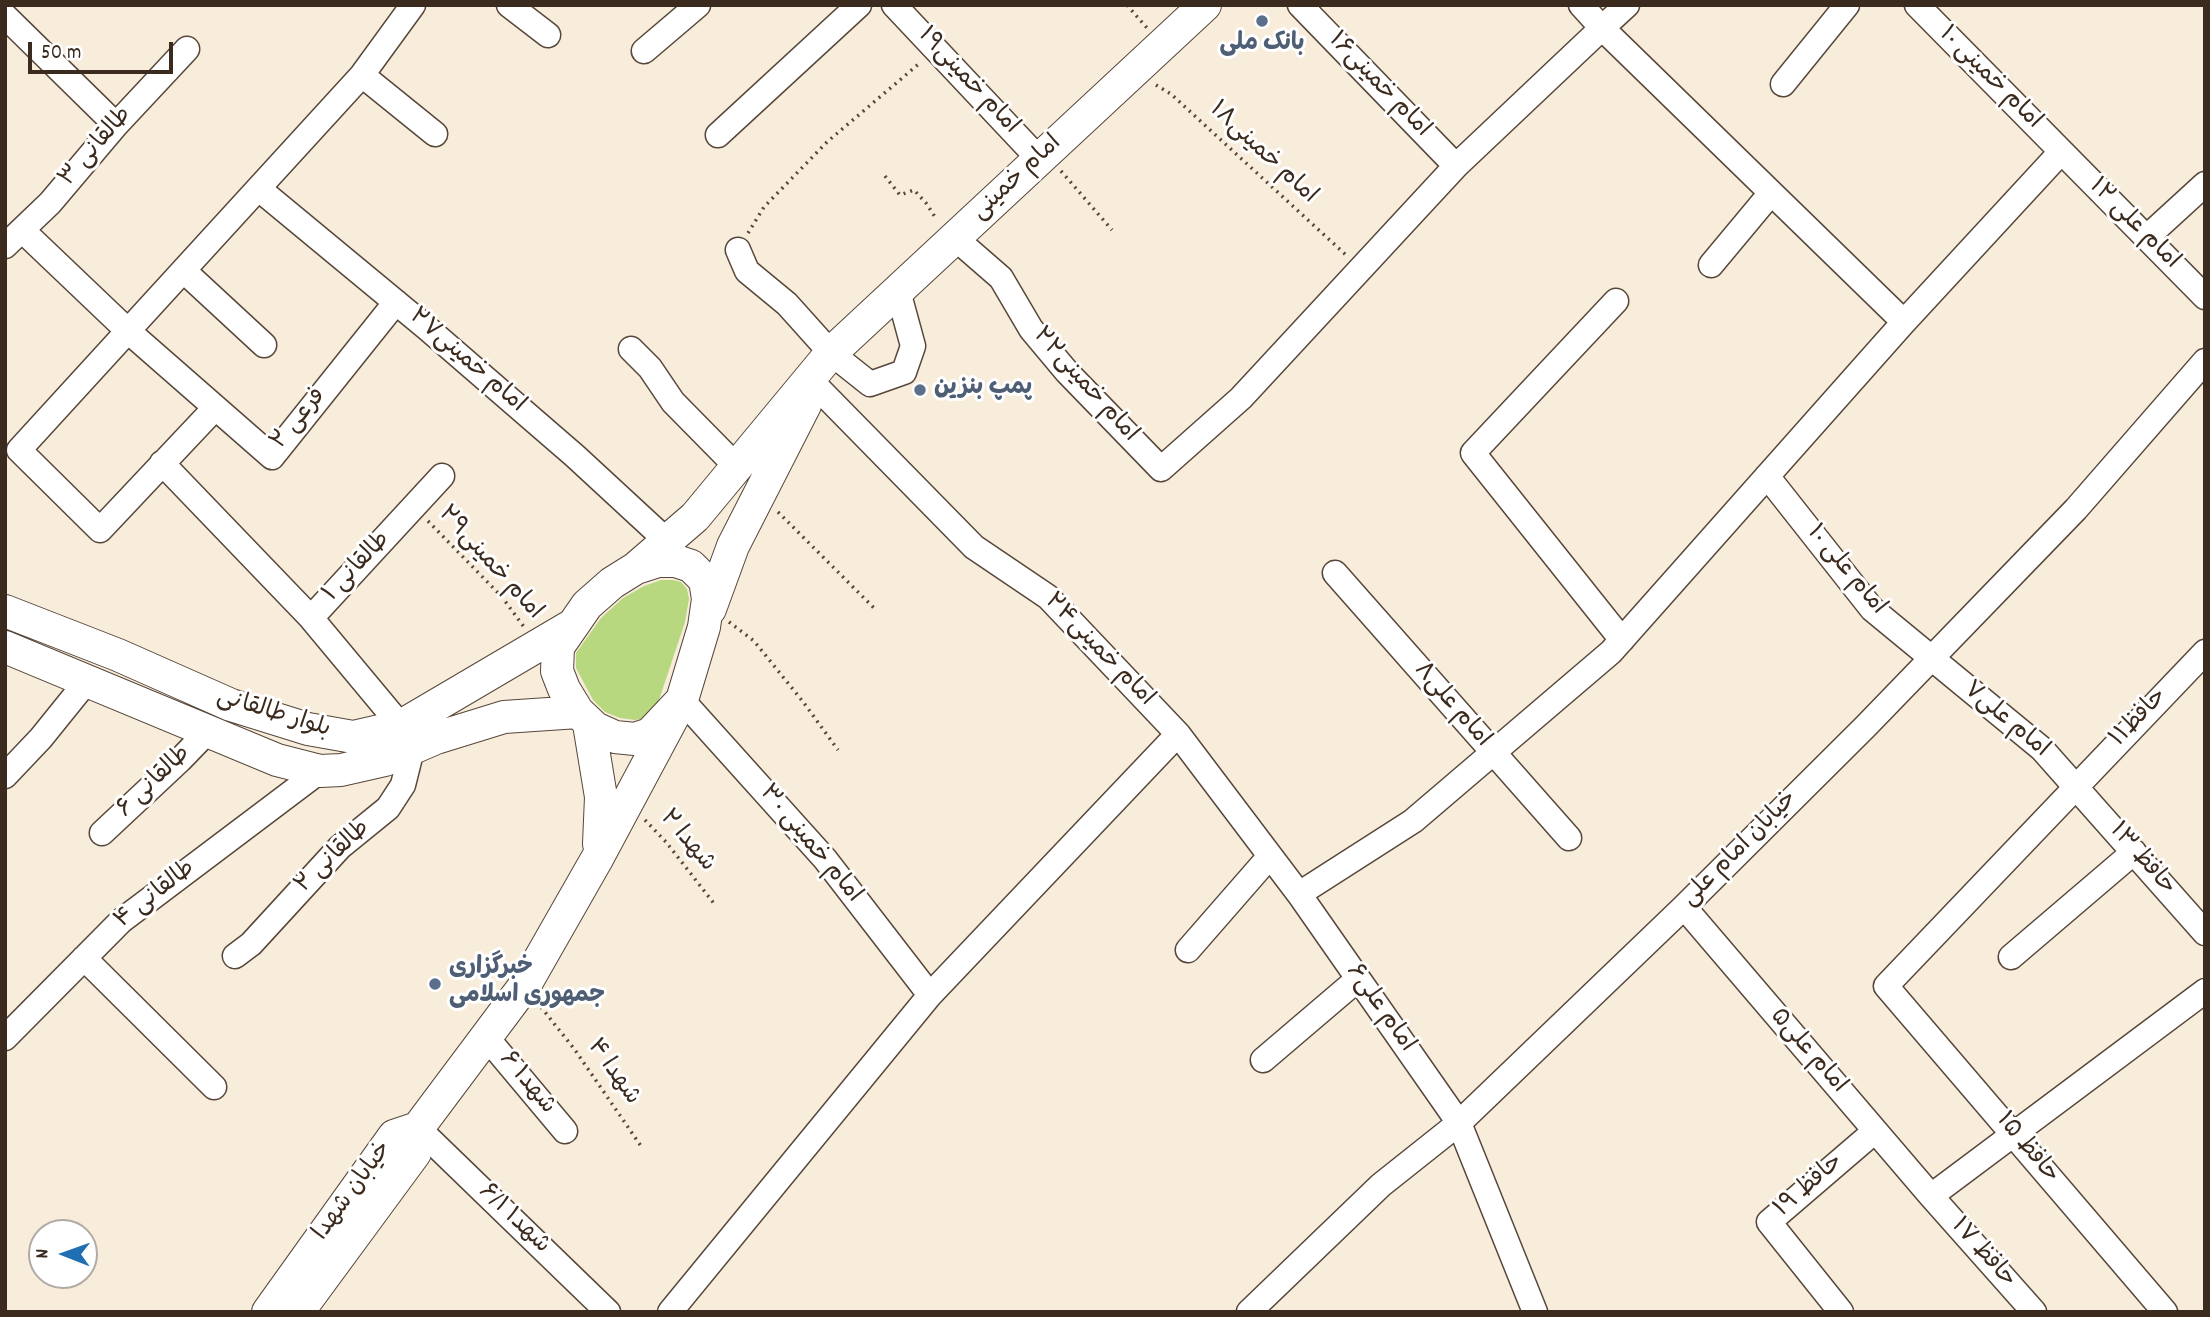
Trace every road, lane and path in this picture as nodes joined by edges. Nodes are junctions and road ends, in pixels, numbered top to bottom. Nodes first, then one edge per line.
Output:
1 (413, 5) edge
2 (509, 5) edge
3 (698, 5) edge
4 (859, 5) edge
5 (894, 5) edge
6 (1205, 5) edge
7 (1300, 5) edge
8 (1581, 5) edge
9 (1627, 5) edge
10 (1847, 5) edge
11 (1917, 5) edge
12 (5, 16) edge
13 (1602, 28) junction
14 (548, 35) dead end
15 (187, 48) dead end
16 (936, 49) junction
17 (644, 51) dead end
18 (1133, 72) junction
19 (362, 75) junction
20 (1783, 84) dead end
21 (116, 125) junction
22 (435, 134) dead end
23 (718, 135) dead end
24 (2061, 152) junction
25 (1043, 156) junction
26 (1456, 166) junction
27 (885, 176) dead end
28 (2205, 184) edge
29 (259, 189) junction
30 (1771, 193) junction
31 (1112, 230) dead end
32 (14, 238) edge
33 (2146, 238) junction
34 (953, 240) junction
35 (738, 250) joint
36 (1711, 265) dead end
37 (1361, 270) junction
38 (184, 271) junction
39 (898, 291) junction
40 (2205, 297) edge
41 (1615, 301) dead end
42 (396, 302) junction
43 (1904, 322) junction
44 (128, 331) junction
45 (264, 345) dead end
46 (631, 349) dead end
47 (831, 353) junction
48 (2200, 378) edge
49 (815, 385) junction
50 (215, 408) junction
51 (162, 463) junction
52 (737, 467) junction
53 (442, 476) dead end
54 (1767, 476) junction
55 (760, 493) junction
56 (414, 507) junction
57 (695, 517) junction
58 (667, 541) junction
59 (733, 546) junction
60 (636, 568) junction
61 (1335, 572) dead end
62 (876, 610) dead end
63 (5, 611) edge
64 (707, 617) junction
65 (312, 618) junction
66 (571, 626) junction
67 (1622, 640) junction
68 (537, 646) junction
69 (5, 647) edge
70 (2205, 652) edge
71 (1931, 659) junction
72 (87, 681) junction
73 (682, 700) junction
74 (584, 718) junction
75 (208, 731) junction
76 (1178, 734) junction
77 (406, 737) junction
78 (838, 750) dead end
79 (1492, 754) junction
80 (320, 771) junction
81 (5, 776) edge
82 (2076, 787) junction
83 (627, 801) junction
84 (102, 833) dead end
85 (1569, 838) dead end
86 (2134, 852) junction
87 (1270, 856) junction
88 (598, 857) junction
89 (1299, 894) junction
90 (716, 906) dead end
91 (1684, 908) junction
92 (2205, 933) edge
93 (1188, 950) dead end
94 (235, 956) dead end
95 (2011, 957) dead end
96 (84, 958) junction
97 (1358, 979) junction
98 (525, 985) junction
99 (1886, 986) joint
100 (2205, 991) edge
101 (930, 995) junction
102 (5, 1038) edge
103 (487, 1038) junction
104 (1264, 1060) dead end
105 (214, 1087) dead end
106 (1459, 1123) junction
107 (418, 1128) junction
108 (565, 1131) dead end
109 (1875, 1131) junction
110 (2014, 1134) junction
111 (643, 1149) dead end
112 (1931, 1196) junction
113 (303, 1292) edge
114 (268, 1312) edge
115 (608, 1312) edge
116 (670, 1312) edge
117 (1249, 1312) edge
118 (1535, 1312) edge
119 (1841, 1312) edge
120 (2034, 1312) edge
121 (2165, 1312) edge

1 - 19 street
2 - 14 street
3 - 17 street
4 - 23 street
5 - 16 street, امام خمینی۱۹
6 - 18 main road, امام خمینی
7 - 26 street, امام خمینی۱۶
8 - 13 street
9 - 13 street
10 - 20 street
11 - 24 street, امام خمینی ۱۰
12 - 21 street
13 - 26 street
13 - 30 street
15 - 21 street, طالقانی ۳
16 - 25 street, امام خمینی۱۹
16 - 35 path
18 - 25 main road, امام خمینی
18 - 37 path, امام خمینی۱۸
19 - 22 street
19 - 29 street
21 - 32 street, طالقانی ۳
24 - 33 street, امام علی ۱۲
24 - 43 street
25 - 31 path
25 - 34 main road, امام خمینی
26 - 37 street
27 - 34 path
28 - 33 street
29 - 38 street
29 - 42 street, امام خمینی۲۷
30 - 36 street
30 - 43 street
32 - 44 street, فرعی ۲
33 - 40 street, امام علی ۱۲
34 - 37 street, امام خمینی۲۲
34 - 39 main road, امام خمینی
35 - 47 street
38 - 44 street
38 - 45 street
39 - 47 main road, امام خمینی
39 - 47 street
41 - 67 street
42 - 50 street, فرعی ۲
42 - 58 street, امام خمینی۲۷
43 - 54 street
44 - 50 street, فرعی ۲
44 - 51 street
46 - 52 street
47 - 49 main road, امام خمینی
47 - 52 main road, امام خمینی
48 - 71 street, خیابان امام علی
49 - 55 main road, امام خمینی
49 - 76 street, امام خمینی۲۴
50 - 51 street
51 - 65 street
52 - 57 main road, امام خمینی
53 - 56 street, طالقانی ۱
54 - 67 street
54 - 71 street, امام علی ۱۰
55 - 59 main road, امام خمینی
55 - 62 path
56 - 65 street, طالقانی ۱
56 - 68 path, امام خمینی۲۹
57 - 58 main road, امام خمینی
57 - 59 main road
58 - 60 main road, امام خمینی
59 - 64 main road, امام خمینی
60 - 64 main road
60 - 66 main road
61 - 79 street, امام علی۸
63 - 77 main road, بلوار طالقانی
64 - 73 main road
64 - 78 path
65 - 77 street, طالقانی ۱
66 - 68 main road, بلوار طالقانی
66 - 74 main road
67 - 79 street
68 - 77 main road, بلوار طالقانی
69 - 72 main road, بلوار طالقانی
70 - 82 street, حافظ۱۱
71 - 82 street, امام علی۷
71 - 91 street, خیابان امام علی
72 - 75 main road, بلوار طالقانی
72 - 81 street
73 - 74 main road
73 - 83 main road
73 - 101 street, امام خمینی ۳۰
74 - 77 main road, بلوار طالقانی
74 - 88 main road
75 - 80 main road, بلوار طالقانی
75 - 84 street, طالقانی ۶
76 - 87 street, امام خمینی۲۴
76 - 101 street
77 - 80 main road, بلوار طالقانی
77 - 94 street, طالقانی ۲
79 - 85 street, امام علی۸
79 - 89 street
80 - 96 street, طالقانی ۴
82 - 86 street, حافظ ۱۳
82 - 99 street, حافظ۱۱
83 - 88 main road
83 - 90 path, شهدا ۲
86 - 92 street, حافظ ۱۳
86 - 95 street
87 - 89 street, امام خمینی۲۴
87 - 93 street
88 - 98 main road
89 - 97 street, امام علی۶
91 - 106 street, خیابان امام علی
91 - 109 street, امام علی۵
96 - 102 street, طالقانی ۴
96 - 105 street
97 - 104 street
97 - 106 street, امام علی۶
98 - 103 main road
98 - 111 path, شهدا ۴
99 - 110 street, حافظ ۱۵
100 - 110 street
101 - 116 street
103 - 107 main road
103 - 108 street, شهد۱ ۶
106 - 117 street, خیابان امام علی
106 - 118 street, امام علی۶
107 - 113 main road, خیابان شهدا
107 - 115 street, شهد۱ ۶/۱
109 - 112 street, امام علی۵
109 - 119 street, حافظ ۱۹
110 - 112 street
110 - 121 street, حافظ ۱۵
112 - 120 street, حافظ ۱۷
113 - 114 main road, خیابان شهدا

